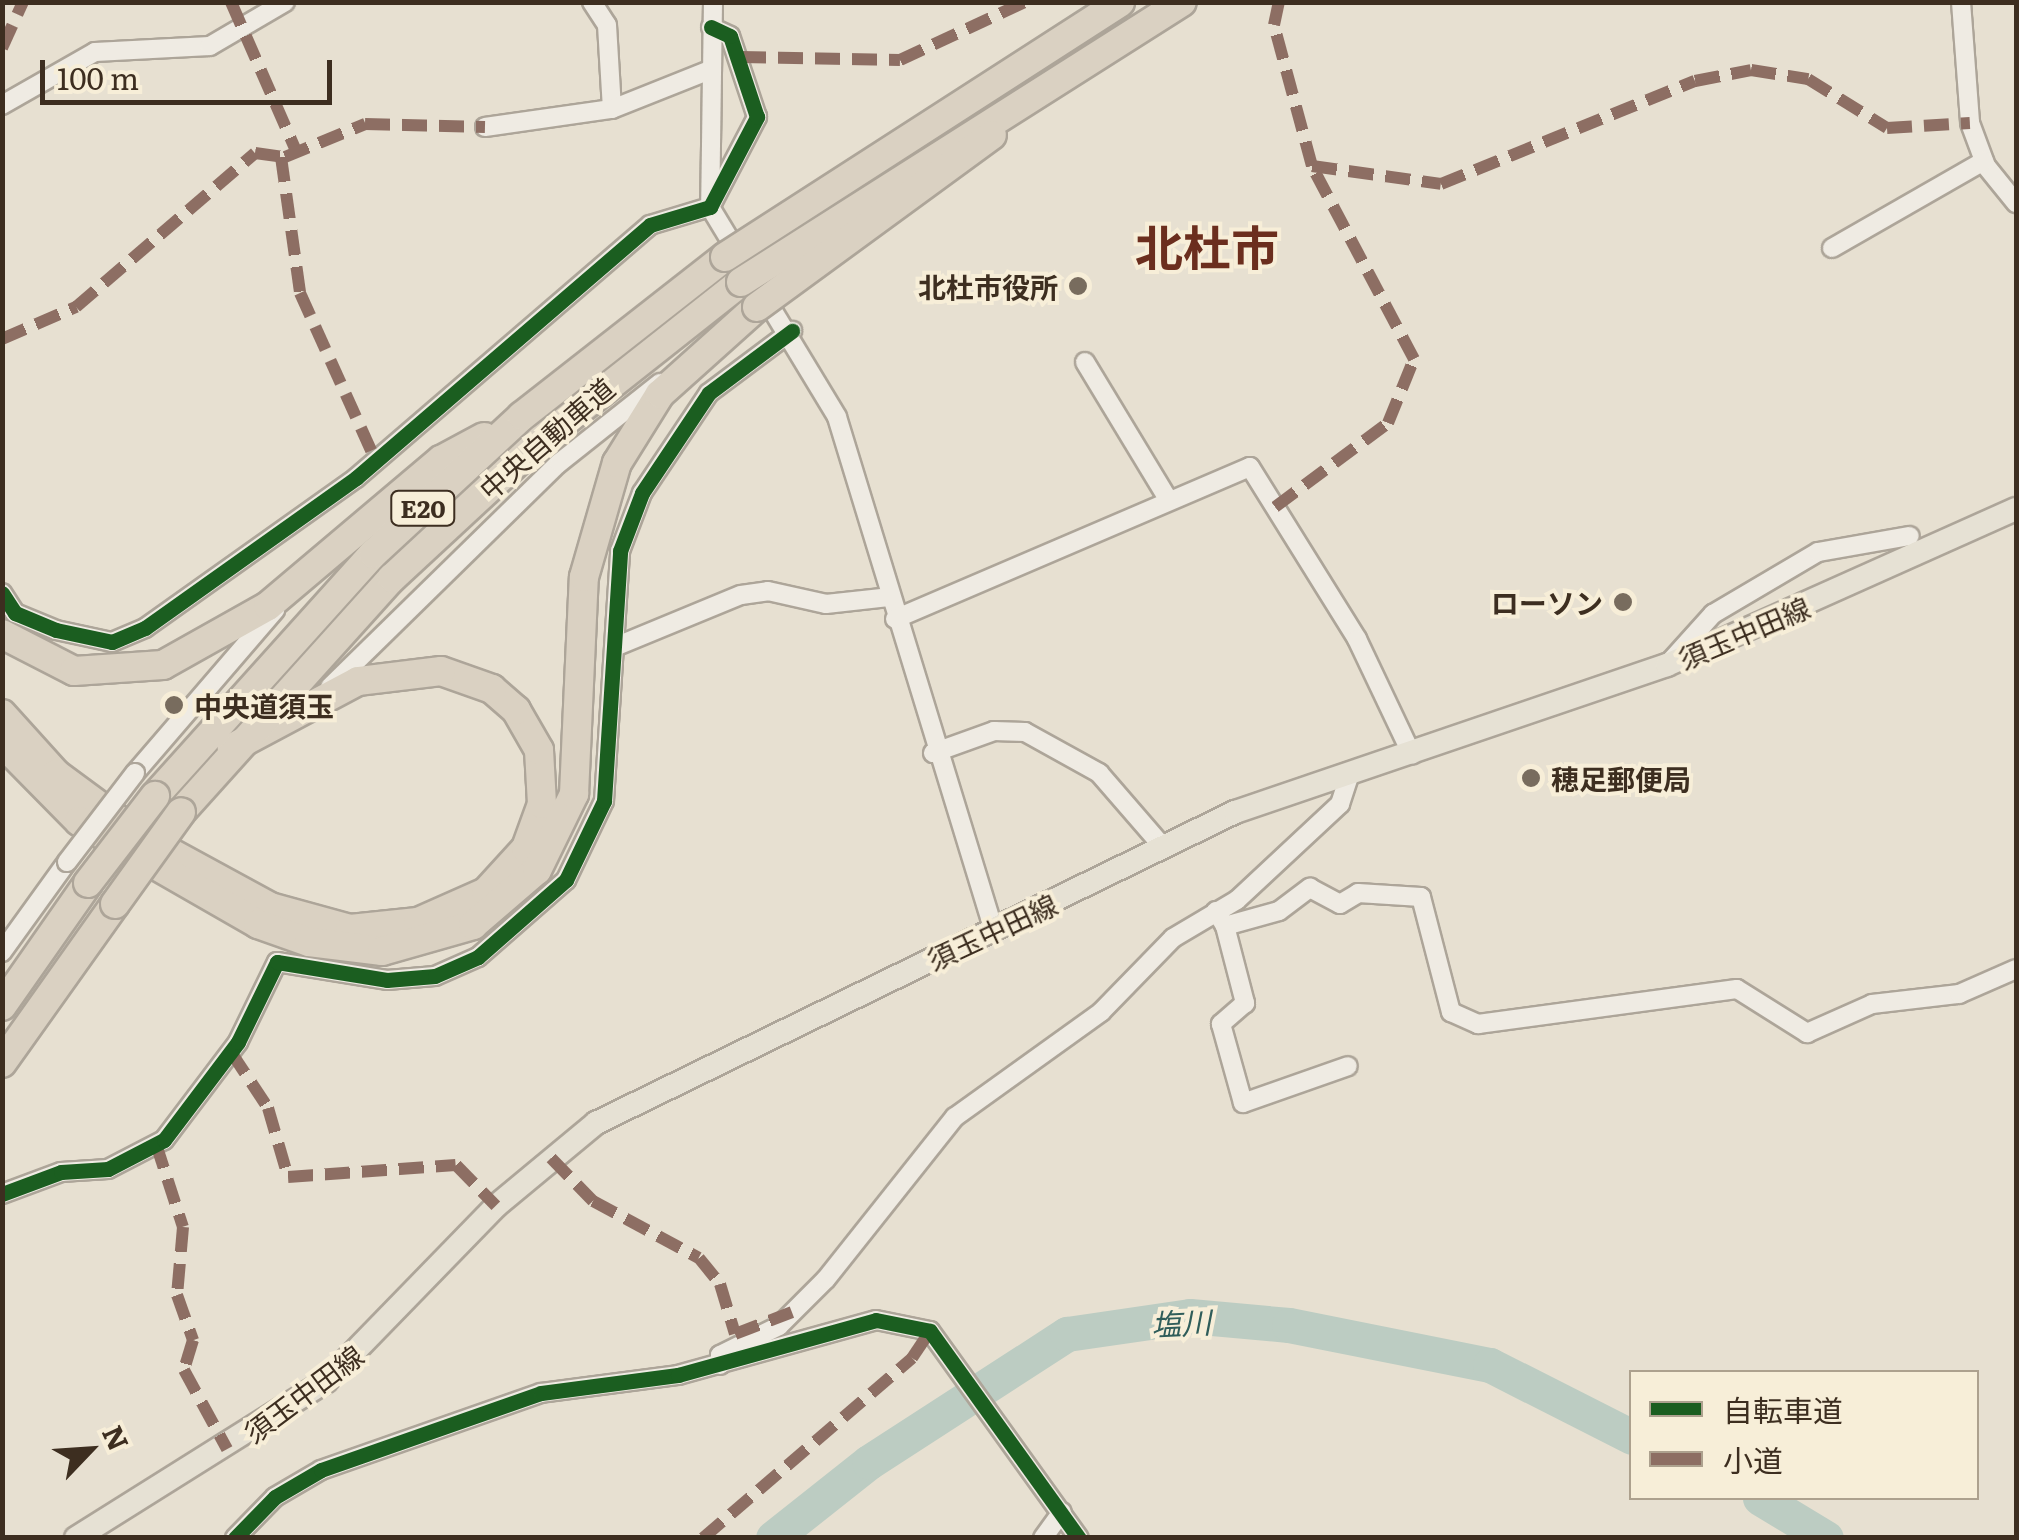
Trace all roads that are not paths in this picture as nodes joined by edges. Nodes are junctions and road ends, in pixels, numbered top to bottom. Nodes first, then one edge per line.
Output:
1 (285, 2) edge
2 (592, 2) edge
3 (714, 2) edge
4 (1120, 2) edge
5 (1182, 2) edge
6 (1961, 2) edge
7 (711, 27) junction
8 (1121, 38) junction
9 (710, 70) junction
10 (2, 105) edge
11 (612, 109) junction
12 (485, 127) dead end
13 (1984, 161) junction
14 (2016, 179) edge
15 (2016, 203) edge
16 (710, 207) junction
17 (1832, 248) dead end
18 (792, 331) junction
19 (1085, 362) dead end
20 (683, 372) junction
21 (522, 416) junction
22 (1168, 499) junction
23 (2016, 509) edge
24 (1910, 536) dead end
25 (305, 576) junction
26 (2, 593) edge
27 (890, 597) junction
28 (895, 618) junction
29 (2, 634) edge
30 (617, 646) junction
31 (1667, 665) junction
32 (318, 700) junction
33 (2, 714) edge
34 (2, 744) edge
35 (232, 748) junction
36 (932, 753) junction
37 (1412, 755) junction
38 (1349, 776) junction
39 (1164, 848) junction
40 (1221, 919) junction
41 (994, 931) junction
42 (2, 952) edge
43 (2016, 969) edge
44 (2, 1006) edge
45 (2, 1063) edge
46 (1348, 1066) dead end
47 (2, 1194) edge
48 (720, 1366) junction
49 (1062, 1512) junction
50 (76, 1538) edge
51 (235, 1538) edge
52 (1042, 1538) edge
53 (1079, 1538) edge

1 - 10 street
2 - 11 street
3 - 7 street
4 - 21 highway, 中央自動車道 / E20, bridge
5 - 8 highway, 中央自動車道 / E20, bridge
6 - 13 street
7 - 9 street
7 - 16 street
8 - 20 highway, bridge
8 - 35 highway, 中央自動車道 / E20, bridge
9 - 11 street
9 - 16 street
11 - 12 street
13 - 14 street
13 - 15 street
13 - 17 street
16 - 18 street
16 - 26 street
18 - 27 street
18 - 30 street
19 - 22 street
20 - 32 street
20 - 34 highway
21 - 25 highway
21 - 44 highway, 中央自動車道 / E20, bridge
22 - 28 street
22 - 37 street
23 - 31 main road, 須玉中田線
24 - 31 street
25 - 29 highway
25 - 42 street, bridge
27 - 28 street
27 - 30 street
28 - 36 street
30 - 47 street
31 - 37 main road, 須玉中田線
32 - 33 highway
32 - 35 highway
35 - 45 highway, 中央自動車道 / E20, bridge
36 - 39 street
36 - 41 street
37 - 38 main road, 須玉中田線
38 - 39 main road, 須玉中田線
38 - 40 street
39 - 41 main road, 須玉中田線
40 - 43 street
40 - 46 street
40 - 48 street
41 - 50 main road, 須玉中田線
48 - 49 street
48 - 51 street
49 - 52 street
49 - 53 street

